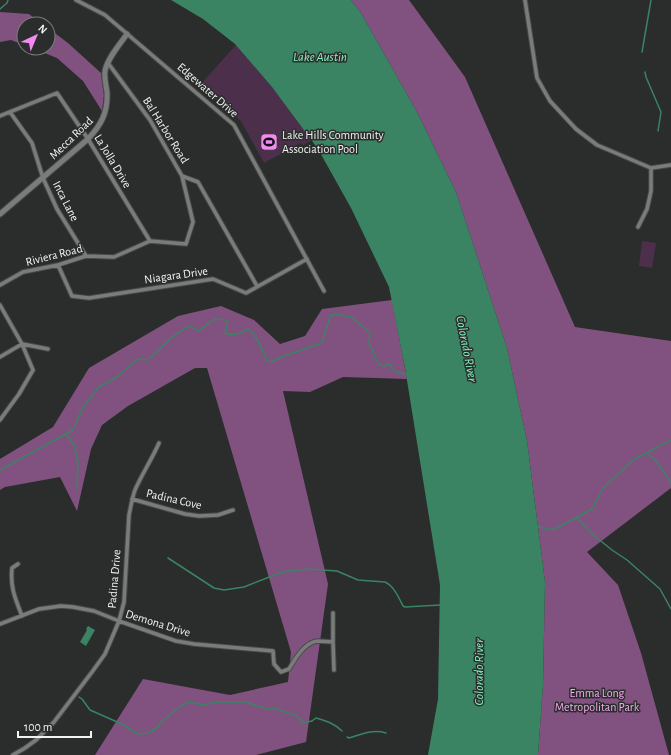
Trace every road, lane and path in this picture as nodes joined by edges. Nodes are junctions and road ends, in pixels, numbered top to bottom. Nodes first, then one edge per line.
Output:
1 (76, 0) edge
2 (525, 0) edge
3 (127, 34) junction
4 (108, 63) junction
5 (10, 112) junction
6 (0, 116) edge
7 (88, 139) junction
8 (671, 164) edge
9 (651, 168) junction
10 (182, 176) junction
11 (43, 178) junction
12 (0, 214) edge
13 (638, 227) dead end
14 (150, 241) junction
15 (86, 256) junction
16 (307, 259) junction
17 (58, 265) junction
18 (0, 285) edge
19 (257, 286) junction
20 (324, 291) dead end
21 (0, 305) edge
22 (22, 344) junction
23 (48, 349) dead end
24 (0, 357) edge
25 (0, 420) edge
26 (159, 444) dead end
27 (132, 499) junction
28 (233, 510) dead end
29 (18, 564) dead end
30 (333, 613) dead end
31 (22, 616) junction
32 (119, 621) junction
33 (0, 624) edge
34 (333, 642) junction
35 (334, 670) dead end
36 (13, 755) edge

1 - 3 street, Edgewater Drive
2 - 9 street
3 - 4 street, Mecca Road
3 - 16 street, Edgewater Drive
4 - 7 street, Mecca Road
4 - 10 street, Bal Harbor Road
5 - 6 street
5 - 7 street, La Jolla Drive
5 - 11 street, Inca Lane
7 - 11 street, Mecca Road
7 - 14 street, La Jolla Drive
8 - 9 street
9 - 13 street
10 - 14 street, Riviera Road
10 - 19 street, Bal Harbor Road
11 - 12 street, Mecca Road
11 - 15 street, Inca Lane
14 - 15 street, Riviera Road
15 - 17 street, Riviera Road
16 - 19 street, Niagara Drive
16 - 20 street, Edgewater Drive
17 - 18 street, Riviera Road
17 - 19 street, Niagara Drive
21 - 22 street
22 - 23 street
22 - 24 street
22 - 25 street
26 - 27 street, Padina Drive
27 - 28 street, Padina Cove
27 - 32 street, Padina Drive
29 - 31 street
30 - 34 street
31 - 32 street, Demona Drive
31 - 33 street, Demona Drive
32 - 34 street, Demona Drive
32 - 36 street, Padina Drive
34 - 35 street

